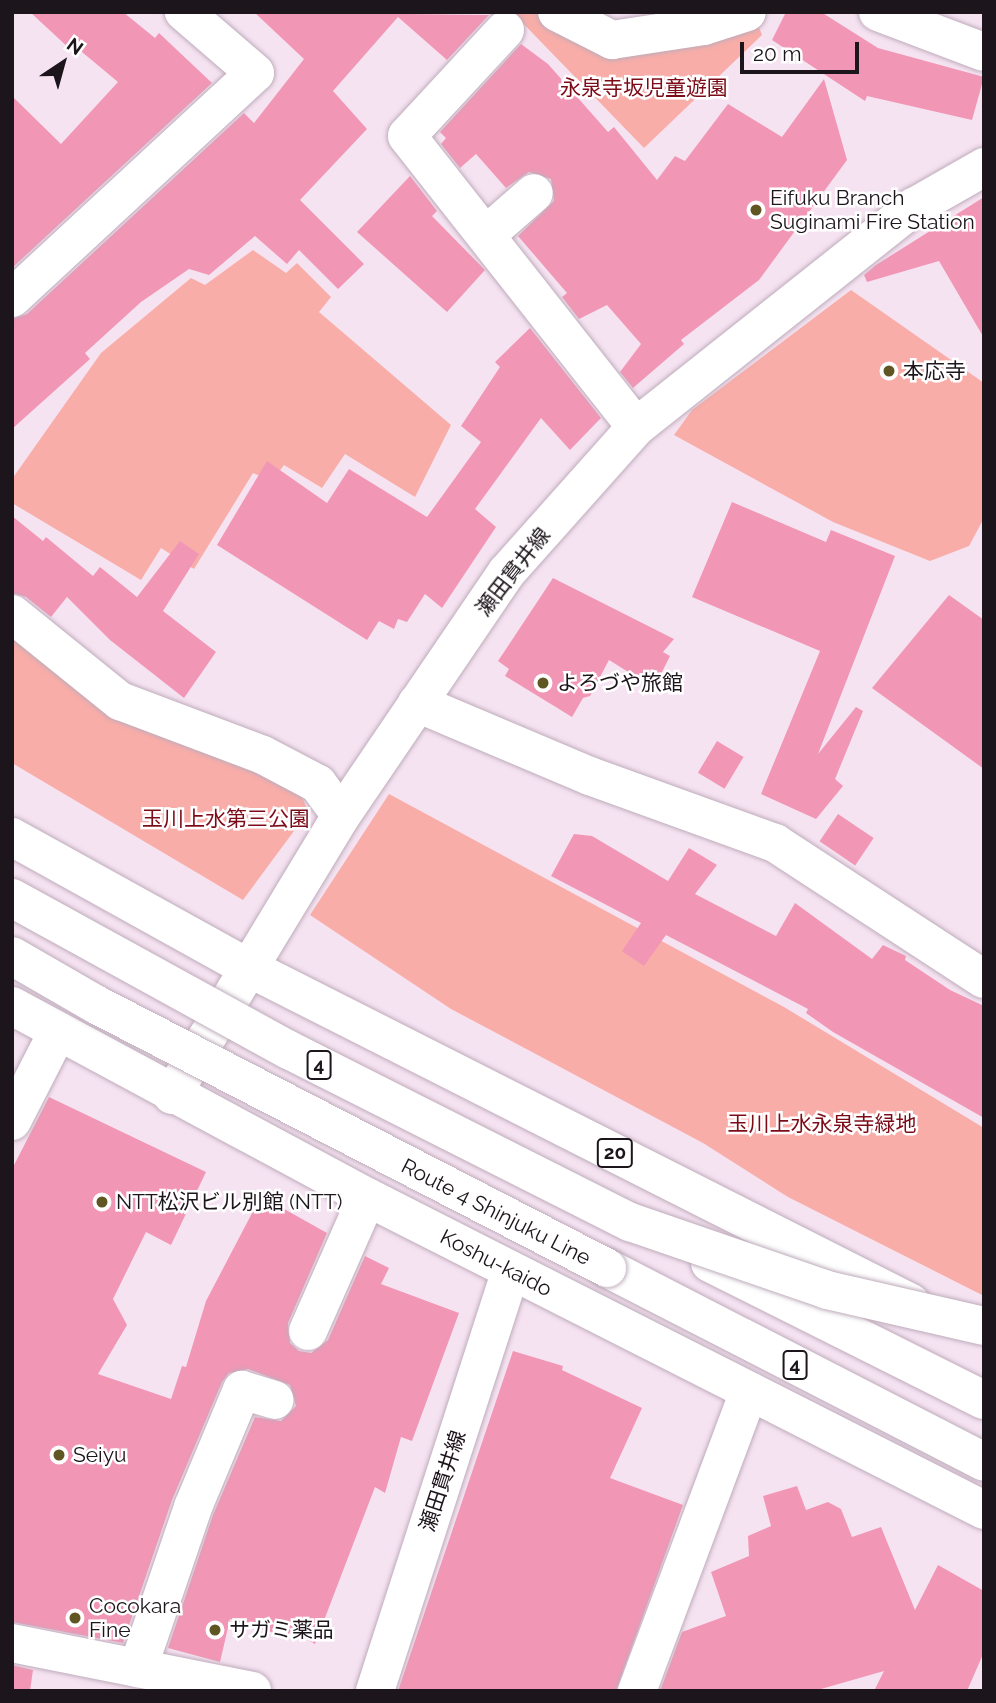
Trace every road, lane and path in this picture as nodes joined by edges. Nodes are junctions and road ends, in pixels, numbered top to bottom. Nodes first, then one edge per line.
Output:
1 (184, 12) edge
2 (557, 12) edge
3 (747, 12) edge
4 (878, 12) edge
5 (505, 30) dead end
6 (984, 52) edge
7 (984, 167) edge
8 (534, 193) dead end
9 (487, 234) junction
10 (12, 298) edge
11 (636, 427) junction
12 (12, 614) edge
13 (417, 703) junction
14 (333, 830) junction
15 (12, 836) edge
16 (12, 898) edge
17 (12, 956) edge
18 (247, 967) junction
19 (984, 979) edge
20 (12, 1006) edge
21 (58, 1031) junction
22 (172, 1095) junction
23 (12, 1121) edge
24 (367, 1197) junction
25 (631, 1222) junction
26 (511, 1271) junction
27 (984, 1326) edge
28 (308, 1331) dead end
29 (984, 1339) edge
30 (749, 1391) junction
31 (275, 1400) dead end
32 (984, 1400) edge
33 (984, 1462) edge
34 (984, 1510) edge
35 (12, 1643) edge
36 (138, 1668) junction
37 (252, 1691) edge
38 (375, 1691) edge
39 (637, 1691) edge

1 - 10 main road
2 - 3 main road
4 - 6 main road
5 - 9 main road
7 - 11 main road, 瀬田貫井線
8 - 9 main road
9 - 11 main road
11 - 13 main road, 瀬田貫井線
12 - 14 main road
13 - 14 main road, 瀬田貫井線
13 - 19 main road
14 - 18 main road, 瀬田貫井線
15 - 18 main road, 20
16 - 25 main road, 4, bridge
17 - 33 main road, Route 4 Shinjuku Line / 4, bridge
18 - 22 main road, 瀬田貫井線
18 - 29 main road, 20
20 - 21 main road, Koshu-kaido
21 - 22 main road, Koshu-kaido
21 - 23 main road
22 - 24 main road, Koshu-kaido
24 - 26 main road, Koshu-kaido
24 - 28 main road
25 - 27 main road, 4, bridge
25 - 32 main road, 4, bridge
26 - 30 main road, Koshu-kaido
26 - 38 main road, 瀬田貫井線
30 - 34 main road, Koshu-kaido
30 - 39 main road
31 - 36 main road
35 - 36 main road
36 - 37 main road

